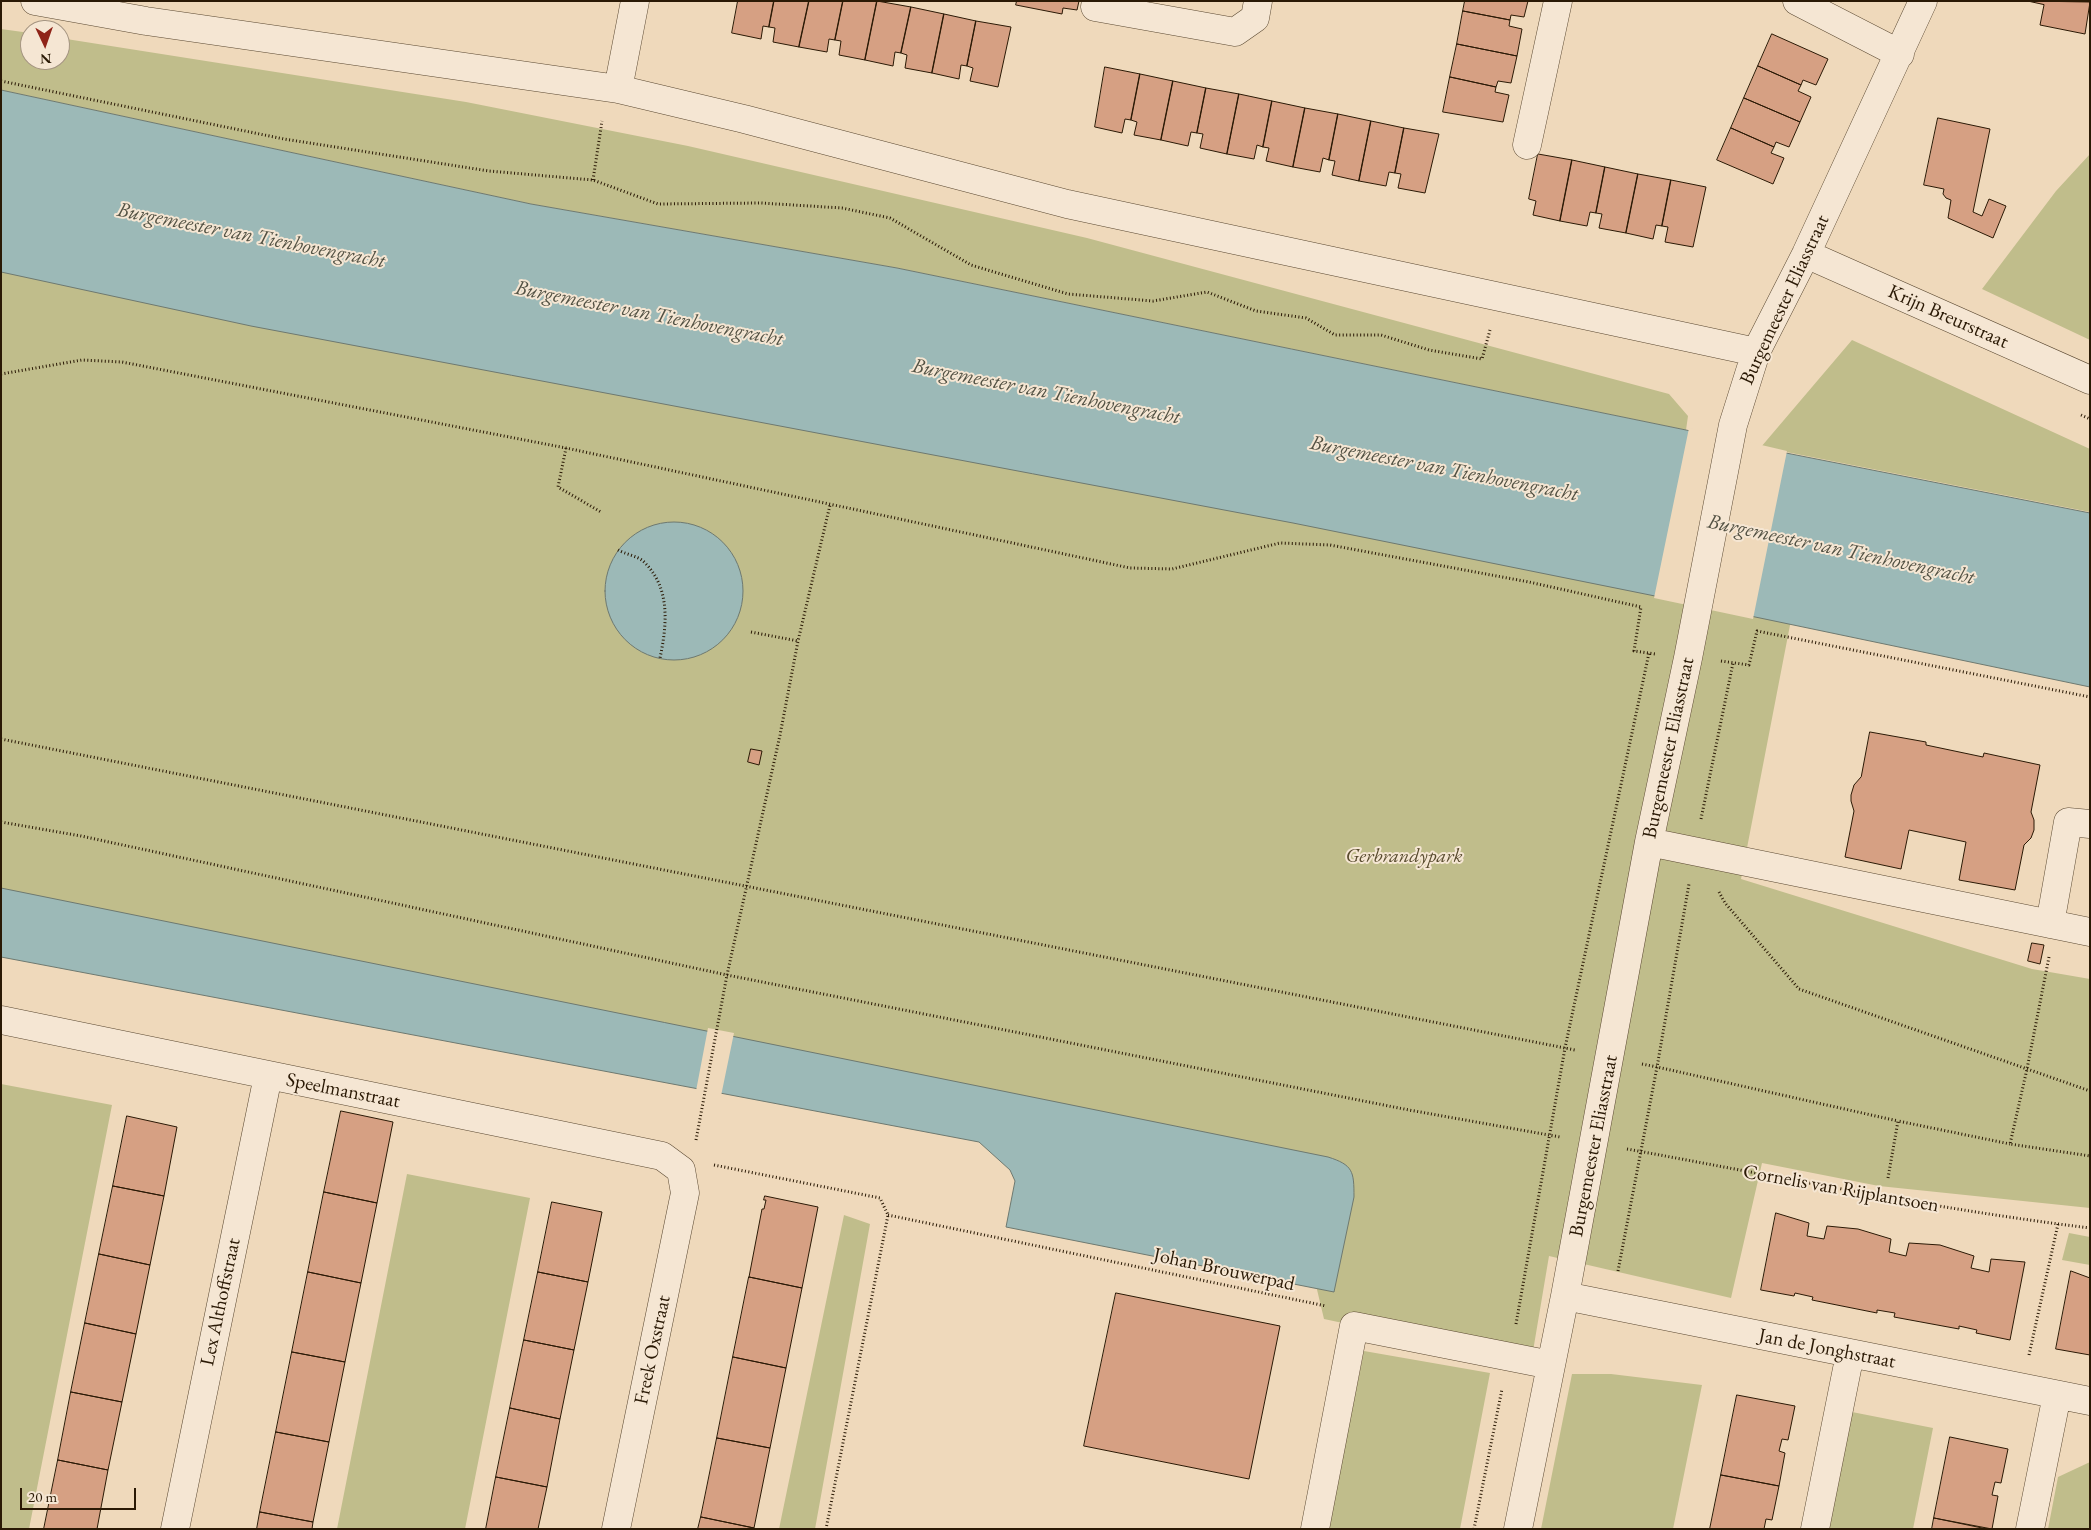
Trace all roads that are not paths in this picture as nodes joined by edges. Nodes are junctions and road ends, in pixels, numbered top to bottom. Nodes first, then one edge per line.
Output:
1 (35, 1) edge
2 (635, 1) edge
3 (1096, 1) edge
4 (1258, 1) edge
5 (1558, 1) edge
6 (1798, 1) edge
7 (1923, 1) edge
8 (1900, 54) junction
9 (618, 89) junction
10 (1527, 145) dead end
11 (1806, 254) junction
12 (1756, 352) junction
13 (2090, 380) edge
14 (2090, 824) edge
15 (1649, 842) junction
16 (2050, 924) junction
17 (2085, 931) edge
18 (1, 1020) edge
19 (268, 1076) junction
20 (681, 1170) joint
21 (1565, 1296) junction
22 (1850, 1354) junction
23 (1551, 1365) junction
24 (2057, 1395) junction
25 (2090, 1401) edge
26 (175, 1529) edge
27 (616, 1529) edge
28 (1315, 1529) edge
29 (1518, 1529) edge
30 (1815, 1529) edge
31 (2030, 1529) edge

1 - 9 street
2 - 9 street
3 - 4 street
5 - 10 street
6 - 8 street
7 - 8 street, Burgemeester Eliasstraat
8 - 11 street, Burgemeester Eliasstraat
9 - 12 street
11 - 12 street, Burgemeester Eliasstraat
11 - 13 street, Krijn Breurstraat
12 - 15 street, Burgemeester Eliasstraat
14 - 16 street
15 - 16 street
15 - 21 street, Burgemeester Eliasstraat
16 - 17 street
18 - 19 street, Speelmanstraat
19 - 20 street, Speelmanstraat
19 - 26 street, Lex Althoffstraat
20 - 27 street, Freek Oxstraat
21 - 22 street, Jan de Jonghstraat
21 - 23 street, Burgemeester Eliasstraat
22 - 24 street, Jan de Jonghstraat
22 - 30 street
23 - 28 street
23 - 29 street, Burgemeester Eliasstraat
24 - 25 street, Jan de Jonghstraat
24 - 31 street

